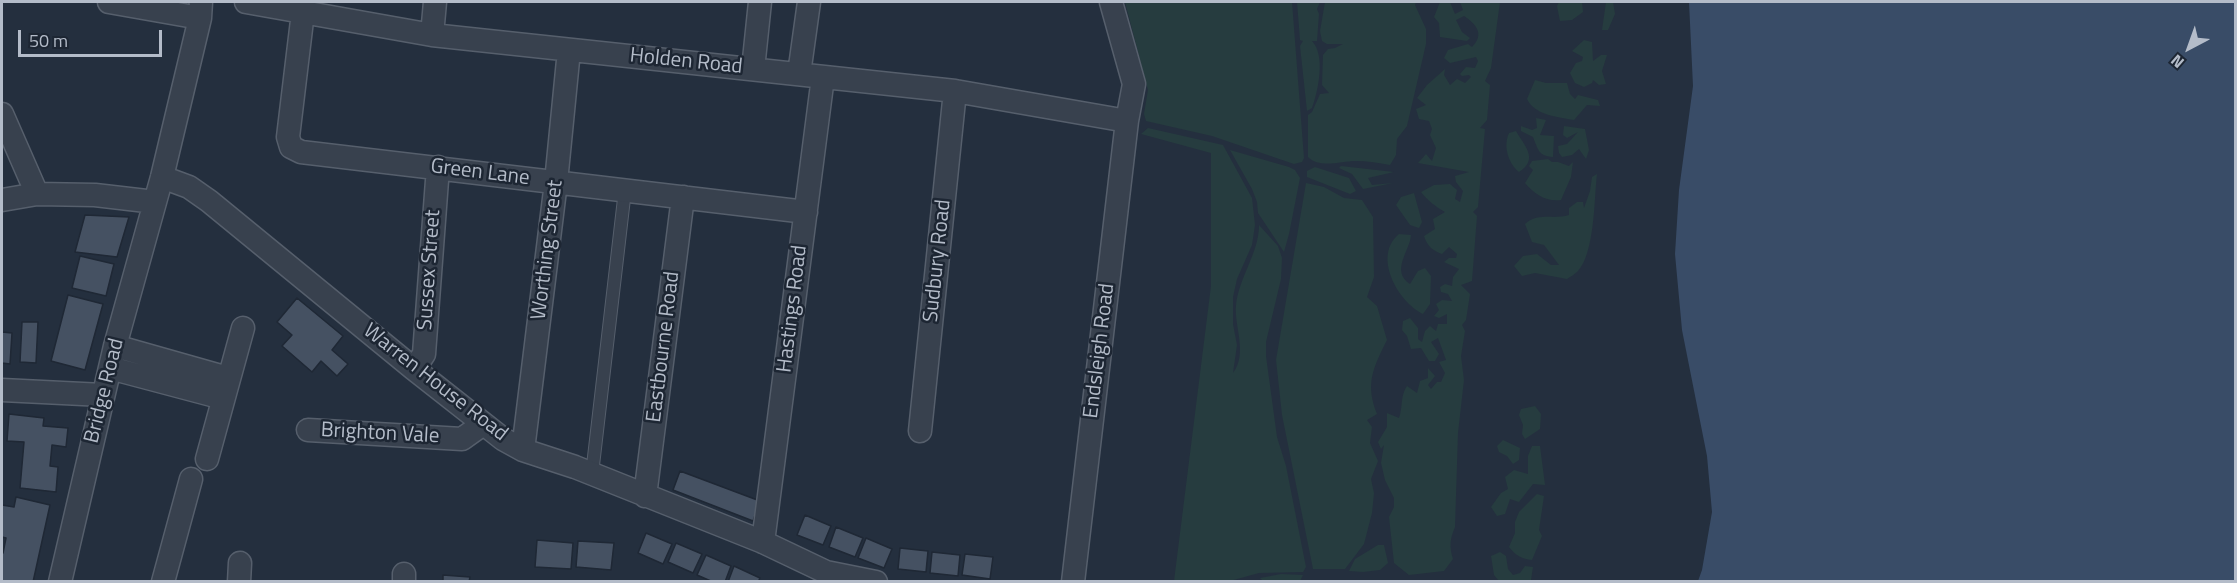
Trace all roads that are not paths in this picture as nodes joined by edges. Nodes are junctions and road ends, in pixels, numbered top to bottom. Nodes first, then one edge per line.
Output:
1 (109, 2) edge
2 (246, 2) edge
3 (435, 2) edge
4 (760, 2) edge
5 (809, 2) edge
6 (1111, 2) edge
7 (201, 10) edge
8 (303, 12) junction
9 (432, 34) junction
10 (569, 50) junction
11 (753, 69) junction
12 (799, 74) junction
13 (823, 77) junction
14 (955, 92) junction
15 (2, 114) edge
16 (1127, 122) junction
17 (438, 167) junction
18 (162, 177) junction
19 (556, 182) junction
20 (625, 190) junction
21 (38, 194) junction
22 (683, 197) junction
23 (2, 200) edge
24 (155, 202) junction
25 (806, 212) junction
26 (243, 328) dead end
27 (116, 346) junction
28 (110, 368) junction
29 (414, 369) junction
30 (226, 388) junction
31 (2, 390) edge
32 (104, 395) junction
33 (483, 424) junction
34 (308, 430) dead end
35 (920, 431) dead end
36 (524, 450) junction
37 (207, 459) dead end
38 (592, 474) junction
39 (191, 479) dead end
40 (645, 496) junction
41 (763, 542) junction
42 (60, 582) edge
43 (163, 582) edge
44 (876, 582) edge
45 (1074, 582) edge

1 - 7 street
2 - 8 street, Holden Road
3 - 9 street
4 - 11 street
5 - 12 street
6 - 16 street, Endsleigh Road
7 - 18 street, Bridge Road
8 - 9 street, Holden Road
8 - 17 street, Green Lane
9 - 10 street, Holden Road
10 - 11 street, Holden Road
10 - 19 street, Worthing Street
11 - 12 street, Holden Road
12 - 13 street, Holden Road
13 - 14 street, Holden Road
13 - 25 street, Hastings Road
14 - 16 street, Holden Road
14 - 35 street, Sudbury Road
15 - 21 street
16 - 45 street, Endsleigh Road
17 - 19 street, Green Lane
17 - 29 street, Sussex Street
18 - 24 street, Bridge Road
18 - 29 street, Warren House Road
19 - 20 street, Green Lane
19 - 36 street, Worthing Street
20 - 22 street, Green Lane
20 - 38 lane
21 - 23 street
21 - 24 street
22 - 25 street, Green Lane
22 - 40 street, Eastbourne Road
24 - 27 street, Bridge Road
25 - 41 street, Hastings Road
26 - 30 street
27 - 28 street, Bridge Road
27 - 30 street
28 - 30 street
28 - 32 street, Bridge Road
29 - 33 street, Warren House Road
30 - 37 street
31 - 32 street
32 - 42 street, Bridge Road
33 - 34 street, Brighton Vale
33 - 36 street, Warren House Road
36 - 38 street, Warren House Road
38 - 40 street, Warren House Road
39 - 43 street
40 - 41 street, Warren House Road
41 - 44 street, Warren House Road

